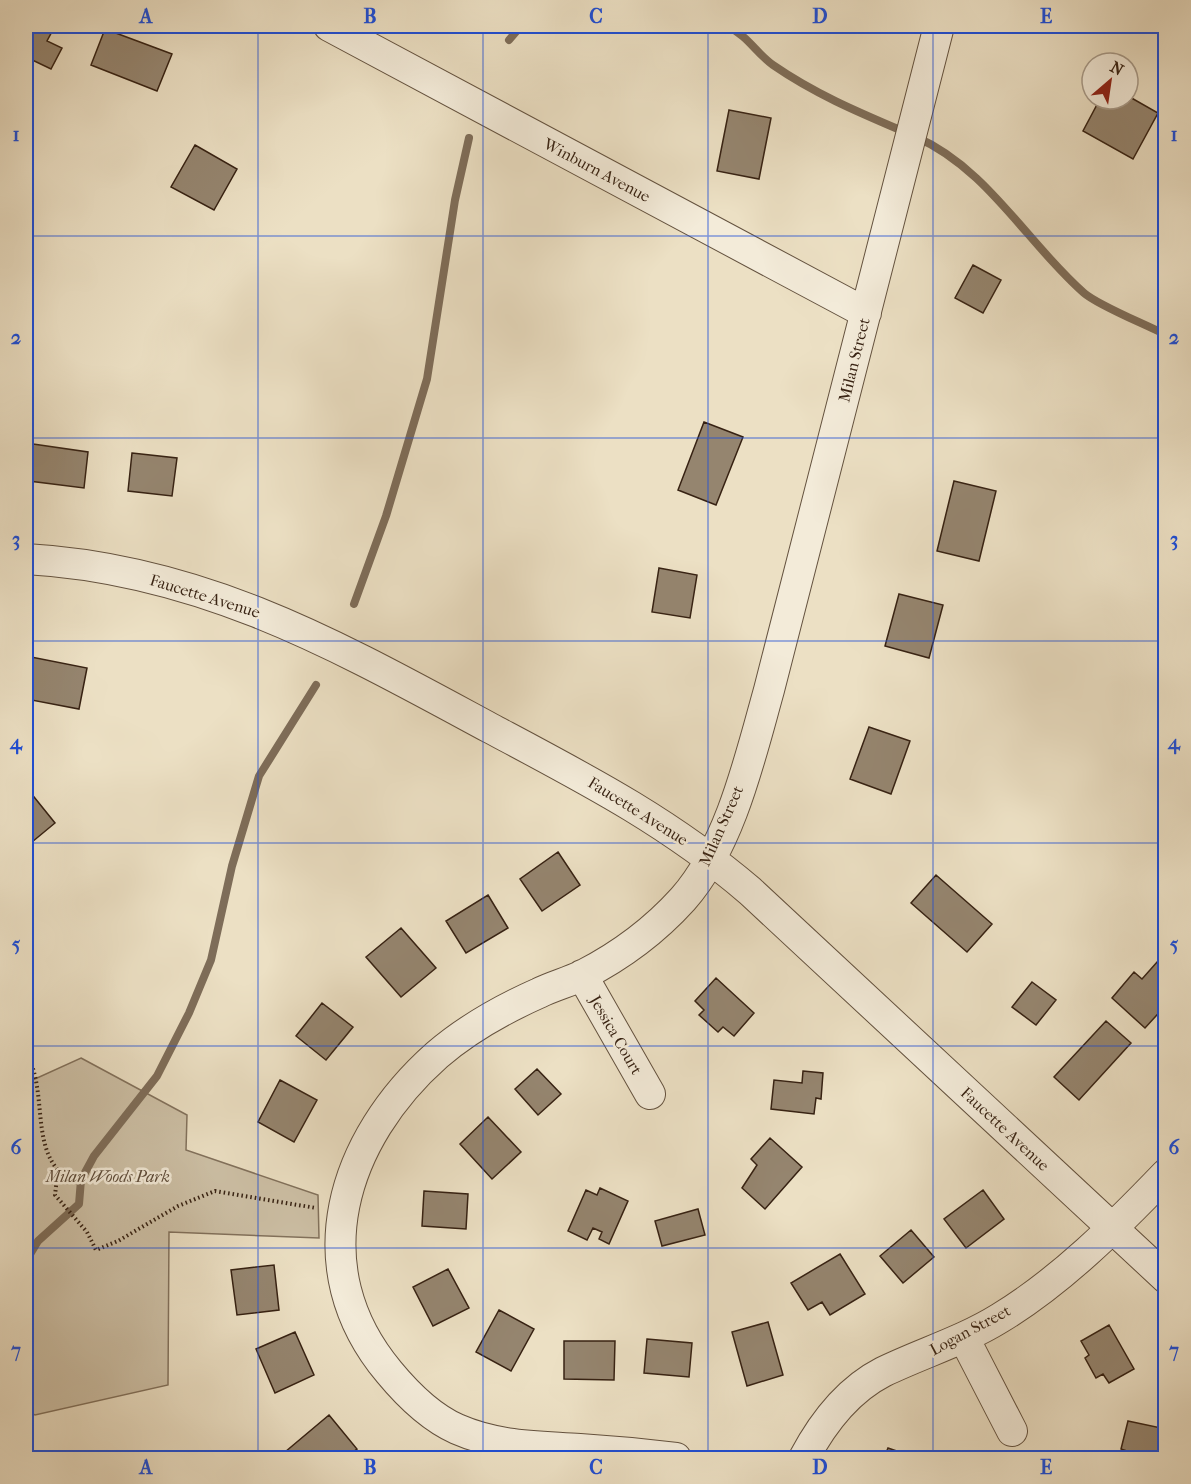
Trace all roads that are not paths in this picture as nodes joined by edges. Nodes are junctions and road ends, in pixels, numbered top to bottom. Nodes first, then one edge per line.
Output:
1 (329, 26) edge
2 (939, 26) edge
3 (866, 313) junction
4 (26, 559) edge
5 (711, 857) junction
6 (582, 975) junction
7 (650, 1094) dead end
8 (1166, 1174) edge
9 (1110, 1229) junction
10 (1166, 1278) edge
11 (964, 1338) junction
12 (1012, 1431) dead end
13 (676, 1458) edge
14 (804, 1458) edge

1 - 3 street, Winburn Avenue
2 - 3 street, Milan Street
3 - 5 street, Milan Street
4 - 5 street, Faucette Avenue
5 - 6 street, Milan Street
5 - 9 street, Faucette Avenue
6 - 7 street, Jessica Court
6 - 13 street, Milan Street
8 - 9 street, Logan Street
9 - 10 street, Faucette Avenue
9 - 11 street, Logan Street
11 - 12 street
11 - 14 street, Logan Street

